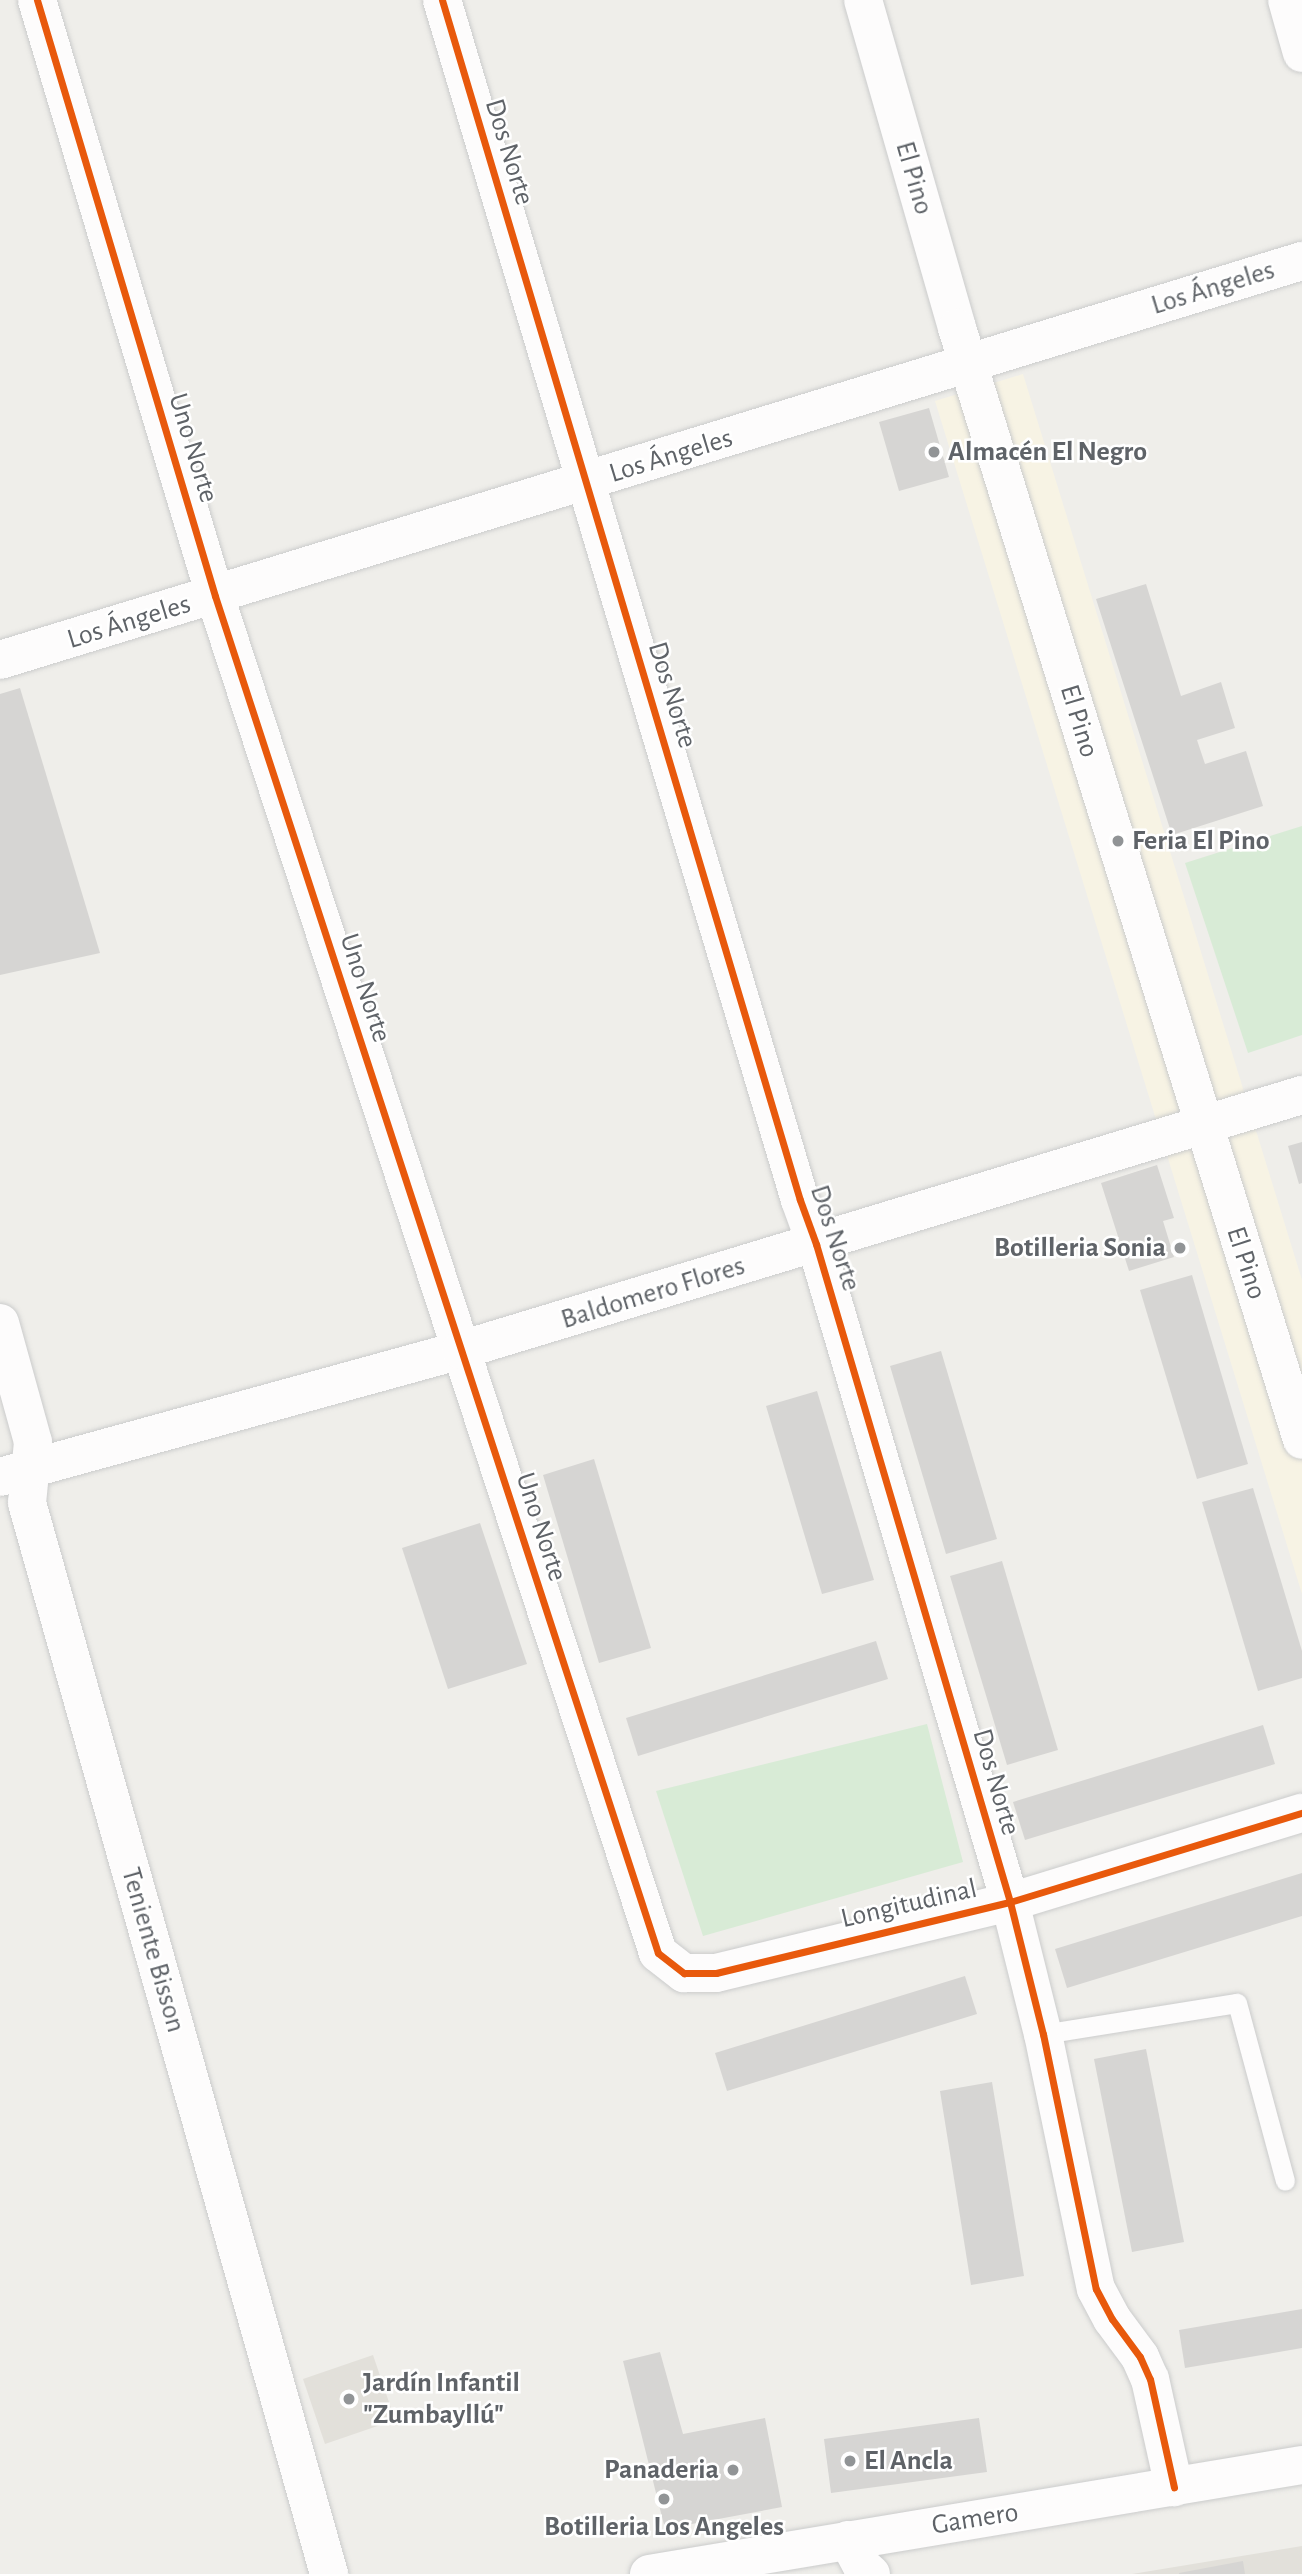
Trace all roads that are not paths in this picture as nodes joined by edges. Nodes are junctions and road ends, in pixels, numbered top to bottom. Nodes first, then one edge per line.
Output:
1 (37, 0) edge
2 (442, 0) edge
3 (863, 0) edge
4 (1287, 0) edge
5 (1302, 53) edge
6 (1302, 261) edge
7 (969, 364) junction
8 (586, 482) junction
9 (215, 596) junction
10 (0, 660) edge
11 (1302, 1095) edge
12 (1203, 1126) junction
13 (817, 1244) junction
14 (0, 1323) edge
15 (461, 1350) junction
16 (1302, 1440) edge
17 (15, 1474) edge
18 (1302, 1813) edge
19 (1010, 1902) junction
20 (684, 1973) joint
21 (1043, 2034) junction
22 (1285, 2181) dead end
23 (1302, 2465) edge
24 (1174, 2487) junction
25 (848, 2540) junction
26 (328, 2574) edge
27 (649, 2574) edge
28 (871, 2574) edge

1 - 9 street, Uno Norte
2 - 8 street, Dos Norte
3 - 7 street, El Pino
4 - 5 street
6 - 7 street, Los Ángeles
7 - 8 street, Los Ángeles
7 - 12 street, El Pino
8 - 9 street, Los Ángeles
8 - 13 street, Dos Norte
9 - 10 street, Los Ángeles
9 - 15 street, Uno Norte
11 - 12 street, Baldomero Flores
12 - 13 street, Baldomero Flores
12 - 16 street, El Pino
13 - 15 street, Baldomero Flores
13 - 19 street, Dos Norte
14 - 17 street, Teniente Bisson
15 - 17 street, Baldomero Flores
15 - 20 street, Uno Norte
17 - 26 street, Teniente Bisson
18 - 19 street, Longitudinal
19 - 20 street, Longitudinal
19 - 21 street, Dos Norte
21 - 22 lane
21 - 24 street, Dos Norte
23 - 24 street, Gamero
24 - 25 street, Gamero
25 - 27 street, Gamero
25 - 28 street

